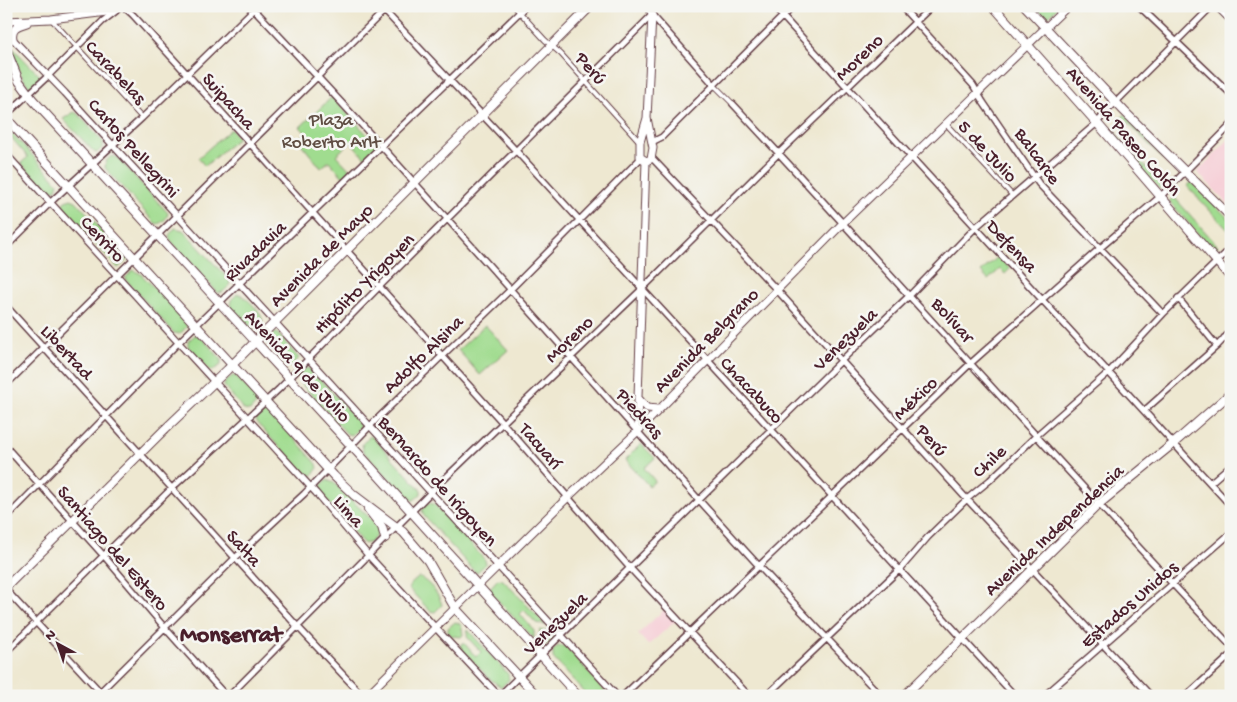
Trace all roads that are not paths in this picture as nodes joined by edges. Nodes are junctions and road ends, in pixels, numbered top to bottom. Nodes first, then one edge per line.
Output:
1 (124, 6) edge
2 (514, 6) edge
3 (526, 6) edge
4 (591, 6) edge
5 (645, 6) edge
6 (649, 6) edge
7 (656, 6) edge
8 (773, 6) edge
9 (793, 6) edge
10 (901, 6) edge
11 (932, 6) edge
12 (993, 6) edge
13 (1025, 6) edge
14 (1068, 6) edge
15 (1139, 6) edge
16 (1212, 6) edge
17 (1216, 6) edge
18 (1225, 6) edge
19 (254, 7) edge
20 (384, 8) edge
21 (1231, 12) edge
22 (520, 13) junction
23 (652, 15) junction
24 (783, 16) junction
25 (51, 20) junction
26 (1231, 20) edge
27 (34, 21) junction
28 (915, 21) junction
29 (6, 22) edge
30 (1046, 29) junction
31 (6, 32) edge
32 (13, 39) junction
33 (1177, 42) junction
34 (552, 46) junction
35 (1028, 46) junction
36 (76, 48) junction
37 (6, 49) edge
38 (187, 74) junction
39 (48, 76) junction
40 (318, 76) junction
41 (450, 80) junction
42 (586, 81) junction
43 (715, 86) junction
44 (847, 88) junction
45 (978, 93) junction
46 (29, 94) junction
47 (1231, 94) edge
48 (1116, 102) junction
49 (733, 104) joint
50 (482, 115) junction
51 (6, 116) edge
52 (142, 118) junction
53 (647, 118) junction
54 (1097, 123) junction
55 (946, 124) junction
56 (1231, 125) edge
57 (640, 142) junction
58 (652, 142) junction
59 (250, 145) junction
60 (113, 146) junction
61 (382, 146) junction
62 (515, 151) junction
63 (779, 153) junction
64 (6, 154) edge
65 (912, 157) junction
66 (646, 159) junction
67 (93, 164) junction
68 (1185, 172) junction
69 (1034, 177) junction
70 (414, 183) junction
71 (69, 186) junction
72 (1012, 195) junction
73 (1162, 196) junction
74 (51, 202) junction
75 (313, 214) junction
76 (177, 216) junction
77 (1231, 217) edge
78 (448, 218) junction
79 (580, 220) junction
80 (711, 220) junction
81 (843, 223) junction
82 (976, 227) junction
83 (158, 236) junction
84 (6, 247) edge
85 (1231, 248) edge
86 (1099, 249) junction
87 (346, 250) junction
88 (136, 258) junction
89 (1216, 261) junction
90 (118, 276) junction
91 (1231, 278) edge
92 (239, 285) junction
93 (379, 287) junction
94 (511, 289) junction
95 (642, 289) junction
96 (777, 290) junction
97 (910, 296) junction
98 (1178, 298) junction
99 (1043, 299) junction
100 (220, 303) junction
101 (6, 306) edge
102 (1163, 314) junction
103 (274, 323) junction
104 (197, 324) junction
105 (1231, 332) edge
106 (1224, 338) junction
107 (256, 342) junction
108 (1231, 342) edge
109 (179, 343) junction
110 (1217, 346) junction
111 (44, 347) junction
112 (440, 356) junction
113 (571, 356) junction
114 (308, 359) junction
115 (842, 360) junction
116 (707, 361) junction
117 (972, 363) junction
118 (233, 364) junction
119 (1109, 372) junction
120 (289, 379) junction
121 (214, 383) junction
122 (6, 385) edge
123 (1231, 393) edge
124 (638, 397) junction
125 (267, 401) junction
126 (658, 409) junction
127 (1144, 411) junction
128 (107, 416) junction
129 (247, 419) junction
130 (503, 423) junction
131 (370, 427) junction
132 (904, 428) junction
133 (771, 430) junction
134 (638, 431) junction
135 (1037, 435) junction
136 (1174, 444) junction
137 (351, 446) junction
138 (6, 447) edge
139 (141, 454) junction
140 (1231, 465) edge
141 (328, 468) junction
142 (1210, 483) junction
143 (40, 485) junction
144 (310, 487) junction
145 (172, 488) junction
146 (430, 493) junction
147 (831, 496) junction
148 (568, 497) junction
149 (700, 499) junction
150 (967, 499) junction
151 (362, 502) junction
152 (1099, 504) junction
153 (1231, 506) edge
154 (411, 512) junction
155 (6, 518) edge
156 (73, 521) junction
157 (397, 526) junction
158 (1231, 533) edge
159 (385, 538) junction
160 (368, 555) junction
161 (104, 556) junction
162 (235, 558) junction
163 (759, 565) junction
164 (497, 566) junction
165 (630, 568) junction
166 (1032, 568) junction
167 (899, 570) junction
168 (1173, 585) junction
169 (478, 586) junction
170 (6, 588) edge
171 (455, 608) junction
172 (37, 624) junction
173 (297, 626) junction
174 (436, 627) junction
175 (165, 628) junction
176 (691, 632) junction
177 (561, 636) junction
178 (827, 638) junction
179 (962, 638) junction
180 (1104, 644) junction
181 (1231, 646) edge
182 (6, 652) edge
183 (541, 655) junction
184 (1231, 655) edge
185 (520, 677) junction
186 (100, 694) edge
187 (228, 696) edge
188 (365, 696) edge
189 (499, 696) edge
190 (537, 696) edge
191 (578, 696) edge
192 (617, 696) edge
193 (623, 696) edge
194 (750, 696) edge
195 (766, 696) edge
196 (881, 696) edge
197 (904, 696) edge
198 (1015, 696) edge
199 (1044, 696) edge
200 (1151, 696) edge
201 (1186, 696) edge

1 - 25 main road
1 - 36 street
1 - 38 street, Suipacha
2 - 22 street, Perú
3 - 22 street, Rivadavia
4 - 34 main road, Avenida de Mayo
5 - 23 street, Bolívar
6 - 23 main road, Bolívar
7 - 23 main road
8 - 24 street, Defensa
9 - 24 street
10 - 28 street, Balcarce
11 - 28 street, Moreno
12 - 35 main road, Avenida Paseo Colón
13 - 30 main road, Avenida Paseo Colón
14 - 30 main road, Avenida Belgrano
15 - 33 street
16 - 33 street, Venezuela
17 - 26 main road
18 - 21 main road
19 - 38 street
19 - 40 street, Piedras
20 - 40 street
20 - 41 street, Chacabuco
22 - 34 street, Perú
22 - 41 street, Rivadavia
23 - 42 street, Hipólito Yrigoyen
23 - 43 street, Bolívar
23 - 53 main road
24 - 43 street
24 - 44 street, Defensa
25 - 27 main road
25 - 36 street, Carabelas
27 - 29 main road
27 - 32 main road
28 - 44 street, Moreno
28 - 45 street, Balcarce
30 - 35 main road, Avenida Belgrano
30 - 48 main road, Avenida Paseo Colón
31 - 32 street, Carlos Pellegrini
32 - 39 street, Carlos Pellegrini
33 - 47 street
33 - 48 street, Venezuela
34 - 42 street, Perú
34 - 50 main road, Avenida de Mayo
35 - 45 main road, Avenida Belgrano
35 - 54 main road, Avenida Paseo Colón
36 - 39 street
36 - 52 street, Carabelas
37 - 46 main road, Avenida 9 de Julio
38 - 52 street
38 - 59 street, Suipacha
39 - 46 street
39 - 60 street, Carlos Pellegrini
40 - 59 street
40 - 61 street, Piedras
41 - 50 street, Chacabuco
41 - 61 street, Rivadavia
42 - 57 street, Perú
42 - 62 street, Hipólito Yrigoyen
43 - 49 street, Bolívar
43 - 58 street
44 - 63 street, Moreno
44 - 65 street, Defensa
45 - 55 main road, Avenida Belgrano
45 - 69 street, Balcarce
46 - 51 street
46 - 67 main road, Avenida 9 de Julio
48 - 54 street, Venezuela
48 - 68 main road, Avenida Paseo Colón
49 - 63 street, Bolívar
50 - 62 street, Chacabuco
50 - 70 main road, Avenida de Mayo
51 - 71 main road
52 - 60 street
53 - 57 main road
53 - 58 main road
54 - 69 street, Venezuela
54 - 73 main road, Avenida Paseo Colón
55 - 65 main road, Avenida Belgrano
55 - 72 street, 5 de Julio
56 - 68 street, México
57 - 58 main road
57 - 66 main road
58 - 66 main road
59 - 75 street, Suipacha
59 - 76 street
60 - 67 street
60 - 76 street, Carlos Pellegrini
61 - 70 street, Piedras
61 - 75 street, Rivadavia
62 - 78 street, Hipólito Yrigoyen
62 - 79 street, Chacabuco
63 - 80 street, Moreno
63 - 81 street, Bolívar
64 - 74 street, Cerrito
65 - 81 main road, Avenida Belgrano
65 - 82 street, Defensa
66 - 79 street, Adolfo Alsina
66 - 80 street, Perú
66 - 95 main road
67 - 71 street
67 - 83 main road, Avenida 9 de Julio
68 - 73 street, México
68 - 77 main road, Avenida Paseo Colón
69 - 72 street, Venezuela
69 - 86 street, Balcarce
70 - 78 street, Piedras
70 - 87 main road, Avenida de Mayo
71 - 74 street
71 - 88 main road
72 - 82 street, Venezuela
73 - 86 street, México
73 - 89 main road, Avenida Paseo Colón
74 - 84 street
74 - 90 street, Cerrito
75 - 87 street, Tacuarí
75 - 92 street, Rivadavia
76 - 83 street
76 - 92 street, Carlos Pellegrini
78 - 93 street, Hipólito Yrigoyen
78 - 94 street, Piedras
79 - 94 street, Adolfo Alsina
79 - 95 street, Chacabuco
80 - 95 street, Moreno
80 - 96 street, Perú
81 - 96 main road, Avenida Belgrano
81 - 97 street, Bolívar
82 - 97 street, Venezuela
82 - 99 street, Defensa
83 - 88 street
83 - 100 main road, Avenida 9 de Julio
85 - 89 street, Chile
86 - 99 street, México
86 - 102 street, Balcarce
87 - 93 street, Tacuarí
87 - 103 main road, Avenida de Mayo
88 - 90 street
88 - 104 main road
89 - 91 main road, Avenida Paseo Colón
89 - 98 street, Chile
90 - 109 street, Cerrito
90 - 111 street
92 - 100 street, Rivadavia
92 - 103 street, Bernardo de Irigoyen
93 - 112 street, Tacuarí
93 - 114 street, Hipólito Yrigoyen
94 - 112 street, Adolfo Alsina
94 - 113 street, Piedras
95 - 113 street, Moreno
95 - 116 street, Chacabuco
95 - 124 main road
96 - 115 street, Perú
96 - 116 main road, Avenida Belgrano
97 - 115 street, Venezuela
97 - 117 street, Bolívar
98 - 102 street, Chile
98 - 110 street
99 - 117 street, México
99 - 119 street, Defensa
100 - 104 street, Rivadavia
100 - 107 main road, Avenida 9 de Julio
101 - 111 street, Libertad
102 - 119 street, Chile
103 - 107 main road, Avenida de Mayo
103 - 114 street, Bernardo de Irigoyen
104 - 109 street, Rivadavia
104 - 118 main road
105 - 106 street
106 - 108 street
106 - 110 street
107 - 118 main road, Avenida de Mayo
107 - 120 main road, Avenida 9 de Julio
109 - 121 street, Lima
109 - 128 street, Rivadavia
110 - 127 street
111 - 122 street
111 - 128 street, Libertad
112 - 130 street, Tacuarí
112 - 131 street, Adolfo Alsina
113 - 130 street, Moreno
113 - 134 street, Piedras
114 - 120 street, Hipólito Yrigoyen
114 - 131 street, Bernardo de Irigoyen
115 - 132 street, Perú
115 - 133 street, Venezuela
116 - 126 main road, Avenida Belgrano
116 - 133 street, Chacabuco
117 - 132 street, México
117 - 135 street, Bolívar
118 - 121 main road, Avenida de Mayo
118 - 125 main road
119 - 127 street, Defensa
119 - 135 street, Chile
120 - 125 street, Hipólito Yrigoyen
120 - 137 main road, Avenida 9 de Julio
121 - 129 street, Lima
121 - 139 main road, Avenida de Mayo
123 - 136 main road, Avenida Independencia
124 - 126 main road
124 - 134 main road
125 - 129 street, Hipólito Yrigoyen
125 - 141 main road
126 - 134 main road, Avenida Belgrano
127 - 136 street, Defensa
128 - 139 street, Salta
128 - 143 street, Rivadavia
129 - 144 street, Lima
129 - 145 street, Hipólito Yrigoyen
130 - 146 street, Moreno
130 - 148 street, Tacuarí
131 - 137 street, Adolfo Alsina
131 - 146 street, Bernardo de Irigoyen
132 - 147 street, México
132 - 150 street, Perú
133 - 147 street, Chacabuco
133 - 149 street, Venezuela
134 - 148 main road, Avenida Belgrano
134 - 149 street, Piedras
135 - 150 street, Chile
135 - 152 street, Bolívar
136 - 142 street, Defensa
136 - 152 main road, Avenida Independencia
137 - 141 street, Adolfo Alsina
137 - 154 main road, Avenida 9 de Julio
138 - 143 street, Santiago del Estero
139 - 145 street, Salta
139 - 156 main road, Avenida de Mayo
140 - 142 street
141 - 144 street, Adolfo Alsina
141 - 151 main road
142 - 153 street, Defensa
143 - 155 street, Rivadavia
143 - 156 street, Santiago del Estero
144 - 160 street, Lima
144 - 162 street, Adolfo Alsina
145 - 161 street, Hipólito Yrigoyen
145 - 162 street, Salta
146 - 154 street, Moreno
146 - 164 street, Bernardo de Irigoyen
147 - 163 street, México
147 - 167 street, Chacabuco
148 - 164 main road, Avenida Belgrano
148 - 165 street, Tacuarí
149 - 163 street, Piedras
149 - 165 street, Venezuela
150 - 166 street, Perú
150 - 167 street, Chile
151 - 157 main road
151 - 159 main road
152 - 166 main road, Avenida Independencia
152 - 168 street, Bolívar
154 - 157 street, Moreno
154 - 169 main road, Avenida 9 de Julio
156 - 161 street, Santiago del Estero
156 - 170 main road, Avenida de Mayo
157 - 159 street, Moreno
157 - 171 main road
158 - 168 street, Estados Unidos
159 - 160 street, Moreno
160 - 173 street, Moreno
160 - 174 street, Lima
161 - 172 street, Hipólito Yrigoyen
161 - 175 street, Santiago del Estero
162 - 173 street, Salta
162 - 175 street, Adolfo Alsina
163 - 176 street, México
163 - 178 street, Piedras
164 - 169 main road, Avenida Belgrano
164 - 177 street, Bernardo de Irigoyen
165 - 176 street, Tacuarí
165 - 177 street, Venezuela
166 - 179 main road, Avenida Independencia
166 - 180 street, Perú
167 - 178 street, Chile
167 - 179 street, Chacabuco
168 - 180 street, Estados Unidos
168 - 181 street, Bolívar
169 - 171 main road, Avenida Belgrano
169 - 183 main road, Avenida 9 de Julio
170 - 172 street
171 - 174 main road, Avenida Belgrano
171 - 185 main road
172 - 182 street, Hipólito Yrigoyen
172 - 186 street
173 - 187 street, Moreno
173 - 188 street, Salta
174 - 188 main road, Avenida Belgrano
174 - 189 street, Lima
175 - 186 street, Adolfo Alsina
175 - 187 street, Santiago del Estero
176 - 193 street, México
176 - 194 street, Tacuarí
177 - 183 street, Venezuela
177 - 192 street, Bernardo de Irigoyen
178 - 195 street, Chile
178 - 196 street, Piedras
179 - 197 main road, Avenida Independencia
179 - 198 street, Chacabuco
180 - 199 street, Estados Unidos
180 - 200 street, Perú
183 - 185 street, Venezuela
183 - 191 main road, Avenida 9 de Julio
184 - 201 street
185 - 189 street, Venezuela
185 - 190 main road

